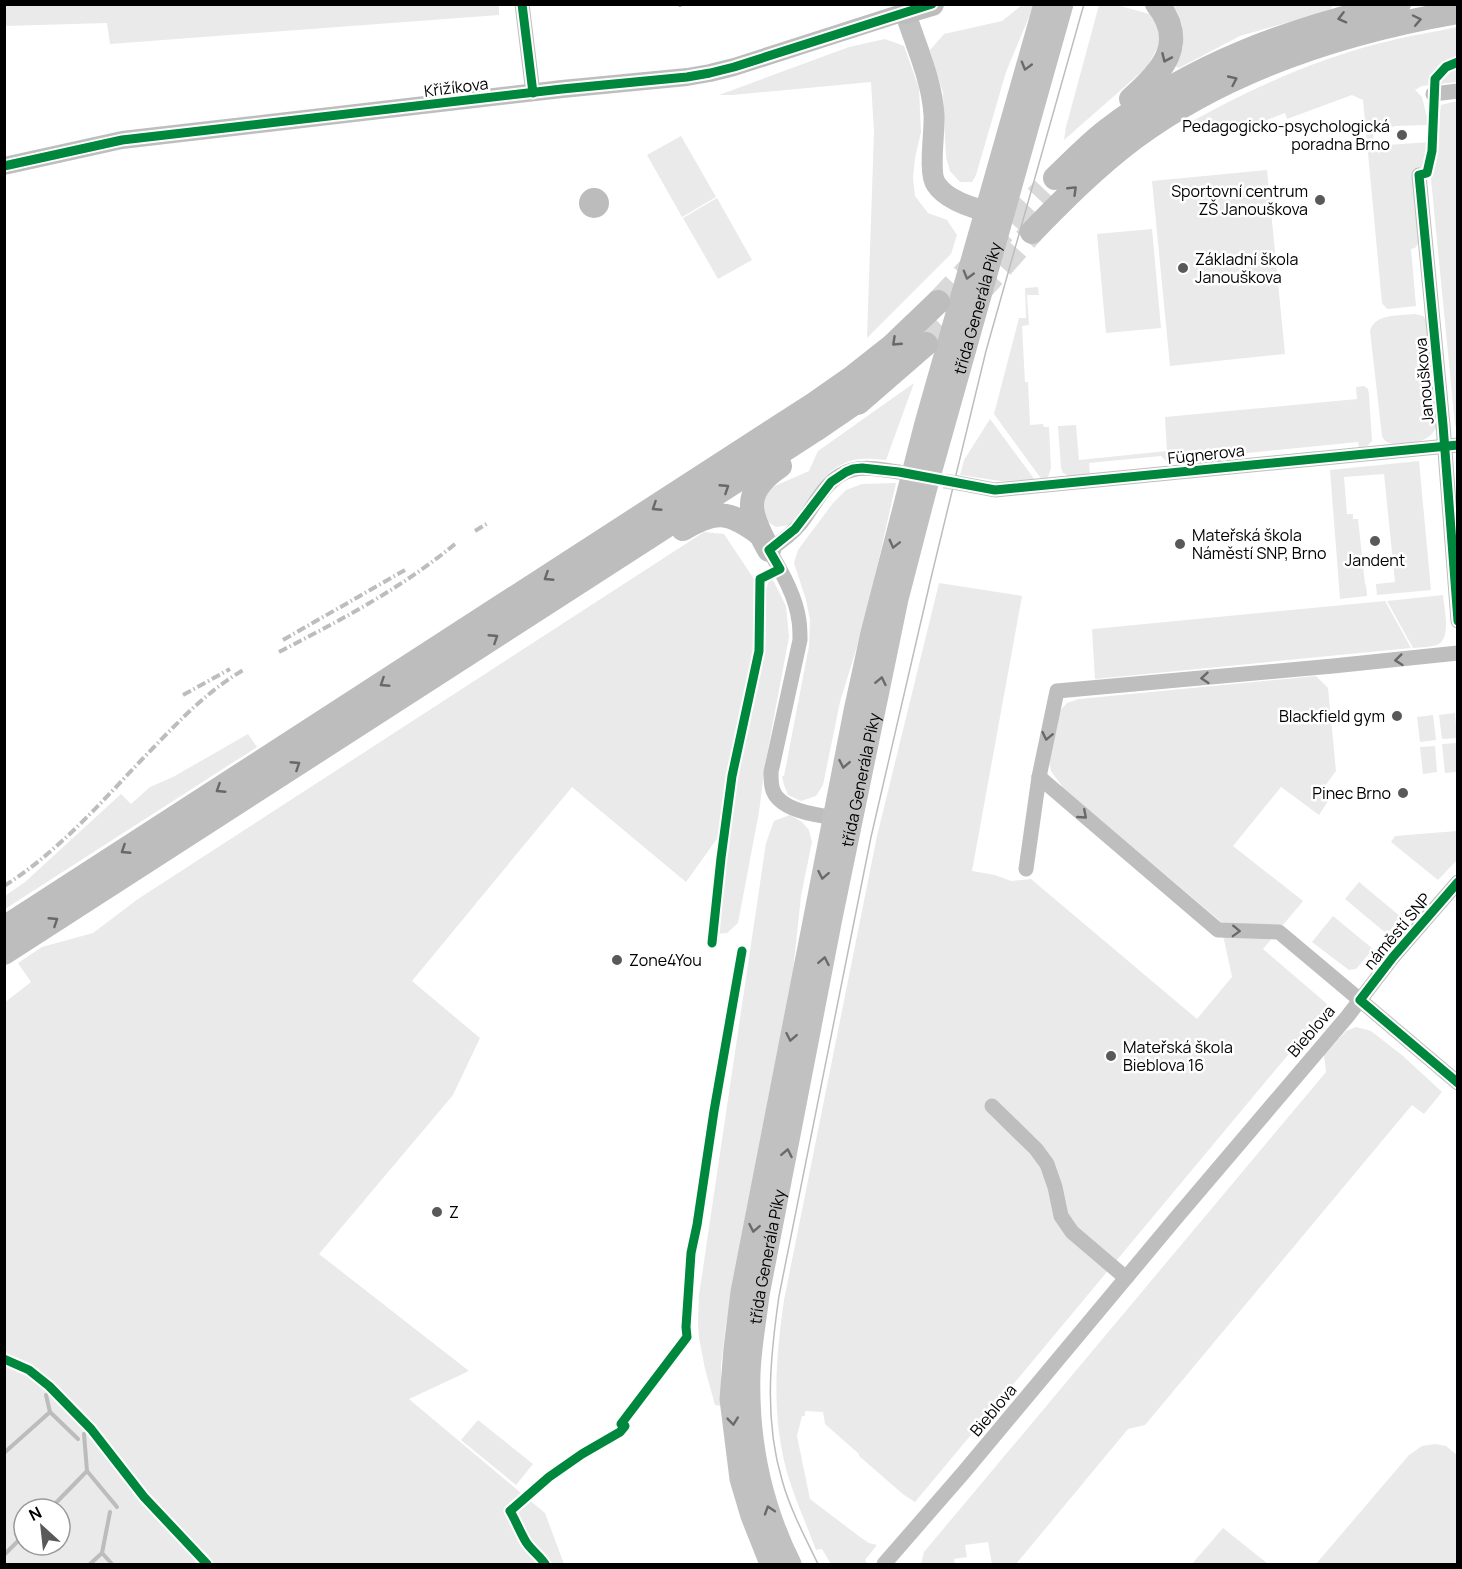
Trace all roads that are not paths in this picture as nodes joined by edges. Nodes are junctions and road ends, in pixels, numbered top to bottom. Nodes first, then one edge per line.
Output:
1 (522, 4) edge
2 (932, 4) edge
3 (1157, 4) edge
4 (1399, 4) edge
5 (1053, 7) edge
6 (905, 12) junction
7 (1458, 12) edge
8 (1458, 91) edge
9 (533, 93) junction
10 (1433, 94) dead end
11 (4, 166) edge
12 (1419, 175) dead end
13 (991, 214) junction
14 (1032, 232) tunnel mouth
15 (938, 302) tunnel mouth
16 (935, 350) junction
17 (869, 393) junction
18 (1450, 446) edge
19 (928, 478) junction
20 (764, 542) junction
21 (587, 577) junction
22 (1458, 621) edge
23 (1458, 653) edge
24 (1039, 777) junction
25 (843, 819) junction
26 (1026, 869) dead end
27 (1458, 882) edge
28 (4, 928) edge
29 (4, 953) edge
30 (1360, 1000) junction
31 (1458, 1083) edge
32 (992, 1106) dead end
33 (1126, 1278) junction
34 (770, 1564) edge
35 (790, 1564) edge
36 (884, 1564) edge

1 - 9 street
2 - 6 highway
3 - 4 highway
5 -> 13 main road, třída Generála Píky
5 - 13 main road, třída Generála Píky
6 - 9 street, Křižíkova
6 - 13 main road
14 -> 7 highway
8 - 10 street
9 - 11 street, Křižíkova
12 - 18 street, Janouškova
13 -> 16 main road, třída Generála Píky
13 - 19 main road, třída Generála Píky
15 -> 28 highway
16 - 17 highway
16 - 19 main road, třída Generála Píky
17 - 20 highway
21 -> 17 highway
18 - 19 street, Fügnerova
18 - 22 street, Janouškova
19 - 20 street, Fügnerova
19 - 25 main road, třída Generála Píky
20 - 21 highway
20 - 25 street
29 -> 21 highway
23 -> 24 street
24 - 26 street
24 -> 30 street
25 -> 34 main road, třída Generála Píky
35 -> 25 main road, třída Generála Píky
27 - 30 street, náměstí SNP
30 - 31 street
30 - 33 street, Bieblova
32 - 33 street
33 - 36 street, Bieblova

